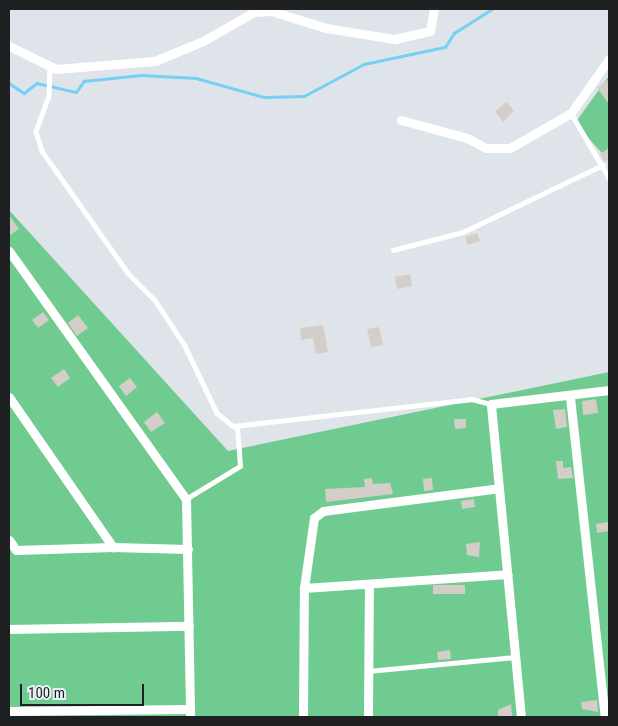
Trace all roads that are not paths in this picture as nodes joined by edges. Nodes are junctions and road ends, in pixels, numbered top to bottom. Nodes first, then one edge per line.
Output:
1 (434, 9) edge
2 (9, 46) edge
3 (608, 65) edge
4 (50, 66) junction
5 (571, 113) junction
6 (401, 120) dead end
7 (603, 165) junction
8 (609, 178) edge
9 (393, 250) dead end
10 (9, 251) edge
11 (609, 390) edge
12 (9, 397) edge
13 (570, 397) junction
14 (491, 404) junction
15 (237, 426) junction
16 (498, 488) junction
17 (186, 499) junction
18 (9, 540) edge
19 (113, 547) junction
20 (188, 549) junction
21 (12, 550) edge
22 (508, 574) junction
23 (369, 587) junction
24 (304, 588) junction
25 (189, 626) junction
26 (9, 629) edge
27 (516, 657) junction
28 (368, 671) junction
29 (9, 711) edge
30 (190, 713) edge
31 (303, 717) edge
32 (368, 717) edge
33 (521, 717) edge
34 (606, 717) edge

1 - 4 street
2 - 4 street
3 - 5 street
4 - 15 lane
5 - 6 street
5 - 7 lane
7 - 8 lane
7 - 9 lane
10 - 17 street
11 - 13 street
12 - 19 street
13 - 14 street
13 - 34 street
14 - 15 lane
14 - 16 street
15 - 17 lane
16 - 22 street
16 - 24 street
17 - 20 street
18 - 21 street
19 - 20 street
19 - 21 street
20 - 25 street
22 - 23 street
22 - 27 street
23 - 24 street
23 - 28 street
24 - 31 street
25 - 26 street
25 - 30 street
27 - 28 lane
27 - 33 street
28 - 32 street
29 - 30 street

